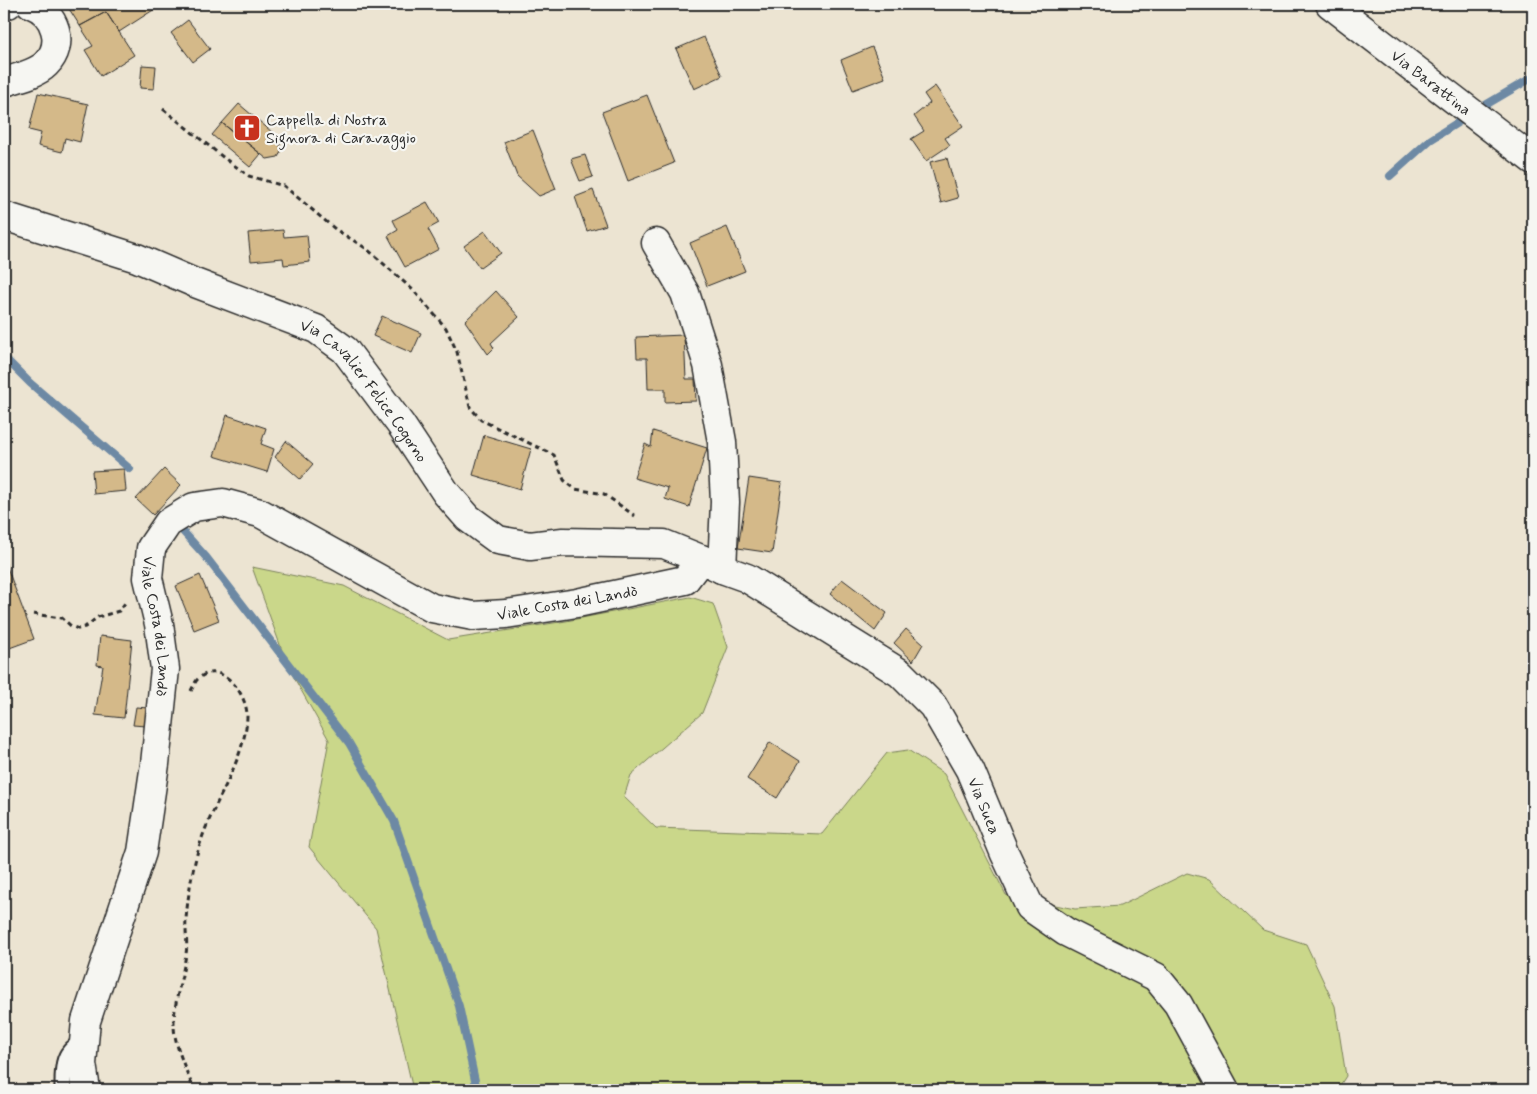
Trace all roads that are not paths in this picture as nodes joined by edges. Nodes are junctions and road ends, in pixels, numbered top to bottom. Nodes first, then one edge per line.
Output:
1 (4, 4) edge
2 (8, 4) edge
3 (31, 4) edge
4 (1330, 4) edge
5 (4, 82) edge
6 (1533, 160) edge
7 (4, 216) edge
8 (656, 242) dead end
9 (712, 564) junction
10 (85, 1041) junction
11 (63, 1090) edge
12 (86, 1090) edge
13 (1225, 1090) edge

1 - 2 street
3 - 5 street
4 - 6 street, Via Barattina
7 - 9 street, Via Cavalier Felice Cogorno
8 - 9 street
9 - 10 street, Viale Costa dei Landò
9 - 13 street, Via Suea
10 - 11 lane
10 - 12 street, Viale Costa dei Landò

